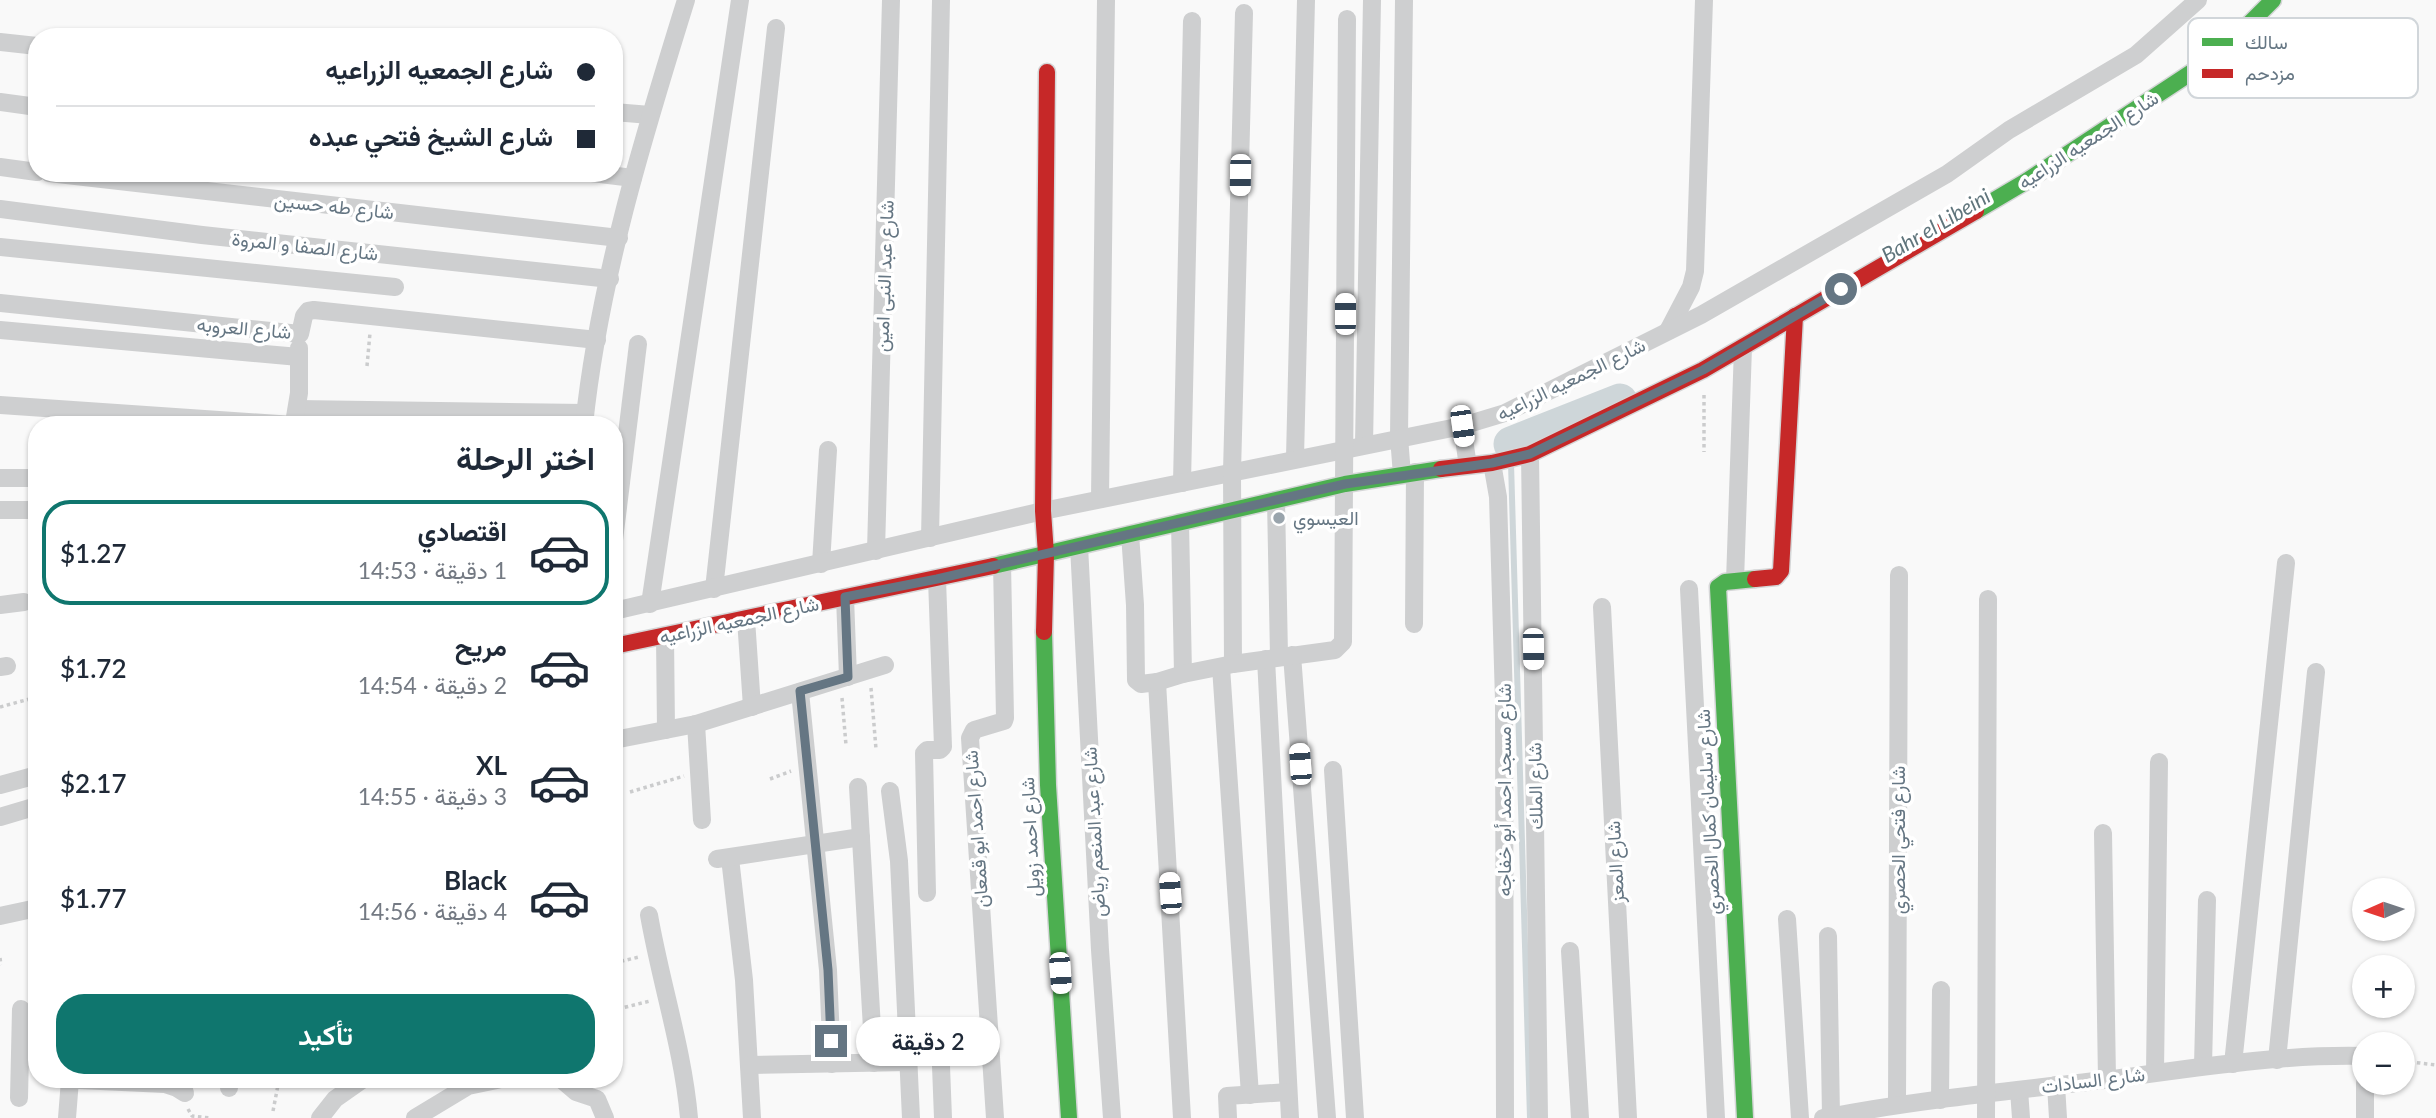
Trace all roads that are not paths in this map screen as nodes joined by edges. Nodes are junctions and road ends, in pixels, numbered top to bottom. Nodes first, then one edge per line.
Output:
1 (686, 0) edge
2 (740, 0) edge
3 (891, 0) edge
4 (941, 0) edge
5 (1106, 0) edge
6 (1306, 0) edge
7 (1373, 0) edge
8 (1404, 0) edge
9 (1704, 0) edge
10 (2198, 0) edge
11 (2273, 0) edge
12 (1244, 13) dead end
13 (2255, 18) edge
14 (1347, 19) dead end
15 (1192, 21) dead end
16 (776, 28) dead end
17 (0, 42) edge
18 (28, 45) edge
19 (1047, 72) dead end
20 (2188, 75) edge
21 (0, 103) edge
22 (28, 106) edge
23 (623, 112) edge
24 (650, 116) junction
25 (0, 167) edge
26 (28, 171) edge
27 (623, 177) edge
28 (633, 178) junction
29 (128, 182) edge
30 (0, 209) edge
31 (619, 238) junction
32 (0, 247) edge
33 (610, 279) junction
34 (395, 287) dead end
35 (0, 303) edge
36 (1795, 316) junction
37 (0, 330) edge
38 (1668, 331) junction
39 (300, 334) junction
40 (597, 340) junction
41 (638, 344) dead end
42 (1743, 347) junction
43 (299, 356) junction
44 (0, 405) edge
45 (216, 416) edge
46 (294, 416) edge
47 (584, 416) edge
48 (1462, 426) junction
49 (1399, 437) junction
50 (1364, 444) junction
51 (1345, 448) junction
52 (828, 450) dead end
53 (1530, 454) junction
54 (1295, 458) junction
55 (1492, 463) junction
56 (623, 466) edge
57 (1468, 466) junction
58 (1232, 472) junction
59 (1408, 473) junction
60 (0, 478) edge
61 (28, 478) edge
62 (1182, 483) junction
63 (1345, 484) junction
64 (1100, 499) junction
65 (1276, 500) junction
66 (0, 510) edge
67 (28, 510) edge
68 (1231, 510) junction
69 (1043, 511) junction
70 (1180, 522) junction
71 (1130, 534) junction
72 (930, 538) junction
73 (1079, 546) junction
74 (876, 551) junction
75 (1046, 554) junction
76 (2286, 563) dead end
77 (821, 564) junction
78 (1002, 564) junction
79 (1899, 575) dead end
80 (937, 579) junction
81 (1735, 581) junction
82 (715, 589) junction
83 (1689, 589) dead end
84 (845, 597) junction
85 (1988, 599) dead end
86 (24, 603) dead end
87 (650, 604) junction
88 (0, 605) edge
89 (1602, 607) dead end
90 (623, 609) edge
91 (746, 619) junction
92 (1414, 624) dead end
93 (665, 636) junction
94 (623, 644) edge
95 (1279, 657) junction
96 (1227, 666) junction
97 (877, 668) road end
98 (2316, 672) dead end
99 (1183, 674) junction
100 (844, 678) junction
101 (1157, 682) junction
102 (800, 691) junction
103 (751, 707) junction
104 (696, 724) junction
105 (666, 730) junction
106 (623, 738) edge
107 (2160, 762) dead end
108 (1333, 771) dead end
109 (28, 777) edge
110 (0, 785) edge
111 (858, 787) dead end
112 (890, 792) dead end
113 (28, 809) edge
114 (0, 817) edge
115 (702, 820) dead end
116 (2103, 833) dead end
117 (860, 837) junction
118 (815, 845) junction
119 (927, 892) dead end
120 (2207, 900) dead end
121 (28, 910) edge
122 (649, 915) dead end
123 (0, 916) edge
124 (1787, 919) dead end
125 (1828, 936) dead end
126 (1570, 951) dead end
127 (1941, 990) dead end
128 (26, 1021) edge
129 (940, 1040) dead end
130 (2352, 1056) edge
131 (2277, 1060) junction
132 (908, 1062) junction
133 (874, 1063) junction
134 (832, 1064) junction
135 (2233, 1064) junction
136 (749, 1065) junction
137 (2203, 1066) junction
138 (2155, 1072) junction
139 (2107, 1079) junction
140 (2056, 1086) junction
141 (69, 1088) edge
142 (177, 1088) edge
143 (351, 1088) edge
144 (466, 1088) edge
145 (571, 1088) edge
146 (2019, 1090) junction
147 (1288, 1092) junction
148 (185, 1093) dead end
149 (1984, 1094) junction
150 (1250, 1095) junction
151 (2365, 1095) edge
152 (19, 1098) dead end
153 (1940, 1100) junction
154 (1908, 1109) edge
155 (440, 1111) edge
156 (1855, 1115) edge
157 (1827, 1117) edge
158 (67, 1118) edge
159 (320, 1118) edge
160 (415, 1118) edge
161 (605, 1118) edge
162 (689, 1118) edge
163 (752, 1118) edge
164 (911, 1118) edge
165 (943, 1118) edge
166 (995, 1118) edge
167 (1069, 1118) edge
168 (1112, 1118) edge
169 (1182, 1118) edge
170 (1228, 1118) edge
171 (1290, 1118) edge
172 (1327, 1118) edge
173 (1355, 1118) edge
174 (1505, 1118) edge
175 (1539, 1118) edge
176 (1580, 1118) edge
177 (1628, 1118) edge
178 (1716, 1118) edge
179 (1745, 1118) edge
180 (1800, 1118) edge
181 (1986, 1118) edge
182 (2021, 1118) edge
183 (2058, 1118) edge
184 (2365, 1118) edge

1 - 24 street
2 - 87 street
3 - 74 street, شارع عبد النبى امين
4 - 72 street
5 - 64 street
6 - 54 street
7 - 50 street
8 - 49 street
9 - 38 street
10 - 38 street, شارع الجمعيه الزراعيه
11 - 13 street, شارع الجمعيه الزراعيه
12 - 58 street
14 - 51 street
15 - 62 street
16 - 82 street
17 - 18 street
19 - 69 street, شارع احمد زويل
20 - 36 street, شارع الجمعيه الزراعيه
21 - 22 street
23 - 24 street
24 - 28 street
25 - 26 street
27 - 28 street
28 - 31 street
29 - 31 street, شارع طه حسين
30 - 33 street, شارع الصفا و المروة
31 - 33 street
32 - 34 street
33 - 40 street
35 - 39 street, شارع العروبه
36 - 42 street, شارع الجمعيه الزراعيه
36 - 81 street
37 - 43 street
38 - 48 street, شارع الجمعيه الزراعيه
39 - 40 street, شارع العروبه
39 - 43 street
40 - 47 street
41 - 56 street
42 - 53 street, شارع الجمعيه الزراعيه
42 - 81 street
43 - 46 street
44 - 45 street
48 - 49 street, شارع الجمعيه الزراعيه
48 - 57 street
49 - 50 street, شارع الجمعيه الزراعيه
49 - 59 street
50 - 51 street, شارع الجمعيه الزراعيه
51 - 54 street, شارع الجمعيه الزراعيه
51 - 63 street
52 - 77 street
53 - 55 street, شارع الجمعيه الزراعيه
53 - 175 street, شارع الملك
54 - 58 street, شارع الجمعيه الزراعيه
55 - 57 street, شارع الجمعيه الزراعيه
55 - 174 street, شارع مسجد احمد أبو خفاجه
57 - 59 street, شارع الجمعيه الزراعيه
58 - 62 street, شارع الجمعيه الزراعيه
58 - 68 street
59 - 63 street, شارع الجمعيه الزراعيه
59 - 92 street
60 - 61 street
62 - 64 street, شارع الجمعيه الزراعيه
63 - 65 street, شارع الجمعيه الزراعيه
63 - 95 street
64 - 69 street, شارع الجمعيه الزراعيه
65 - 68 street, شارع الجمعيه الزراعيه
65 - 95 street
66 - 67 street
68 - 70 street, شارع الجمعيه الزراعيه
68 - 96 street
69 - 72 street, شارع الجمعيه الزراعيه
69 - 75 street, شارع احمد زويل
70 - 71 street, شارع الجمعيه الزراعيه
70 - 99 street
71 - 73 street, شارع الجمعيه الزراعيه
71 - 101 street
72 - 74 street, شارع الجمعيه الزراعيه
73 - 75 street, شارع الجمعيه الزراعيه
73 - 168 street, شارع عبد المنعم رياض
74 - 77 street, شارع الجمعيه الزراعيه
75 - 78 street, شارع الجمعيه الزراعيه
75 - 167 street, شارع احمد زويل
76 - 135 street
77 - 82 street, شارع الجمعيه الزراعيه
78 - 80 street, شارع الجمعيه الزراعيه
78 - 166 street, شارع احمد ابو قمعان
79 - 154 street, شارع فتحي الحصري
80 - 84 street, شارع الجمعيه الزراعيه
80 - 119 street
81 - 179 street, شارع سليمان كمال الحصري
82 - 87 street, شارع الجمعيه الزراعيه
83 - 178 street
84 - 91 street, شارع الجمعيه الزراعيه
84 - 100 street
85 - 149 street
86 - 88 street
87 - 90 street, شارع الجمعيه الزراعيه
89 - 177 street, شارع المعز
91 - 93 street, شارع الجمعيه الزراعيه
91 - 103 street
93 - 94 street, شارع الجمعيه الزراعيه
93 - 105 street
95 - 96 street
95 - 147 street
95 - 172 street
96 - 99 street
96 - 150 street
97 - 100 street
98 - 131 street
99 - 101 street
100 - 102 street
101 - 169 street
102 - 103 street
102 - 118 street
103 - 104 street
104 - 105 street
104 - 115 street
105 - 106 street
107 - 138 street
108 - 173 street
109 - 110 street
111 - 117 street
112 - 132 street
113 - 114 street
116 - 139 street
117 - 118 street
117 - 133 street
118 - 134 street
118 - 136 street
120 - 137 street
121 - 123 street
122 - 162 street
124 - 180 street
125 - 157 street
126 - 176 street
127 - 153 street
128 - 152 street
129 - 165 street
130 - 131 street, شارع السادات
131 - 135 street, شارع السادات
132 - 133 street
132 - 164 street
133 - 134 street
134 - 136 street
135 - 137 street, شارع السادات
136 - 163 street
137 - 138 street, شارع السادات
138 - 139 street, شارع السادات
139 - 140 street, شارع السادات
140 - 146 street, شارع السادات
140 - 183 street
141 - 158 street
142 - 148 street
143 - 159 street
144 - 155 street
145 - 161 street
146 - 149 street, شارع السادات
146 - 182 street
147 - 150 street
147 - 171 street
149 - 153 street, شارع السادات
149 - 181 street
150 - 170 street
151 - 184 street
153 - 154 street, شارع السادات
154 - 156 street, شارع السادات
155 - 160 street
156 - 157 street, شارع السادات

